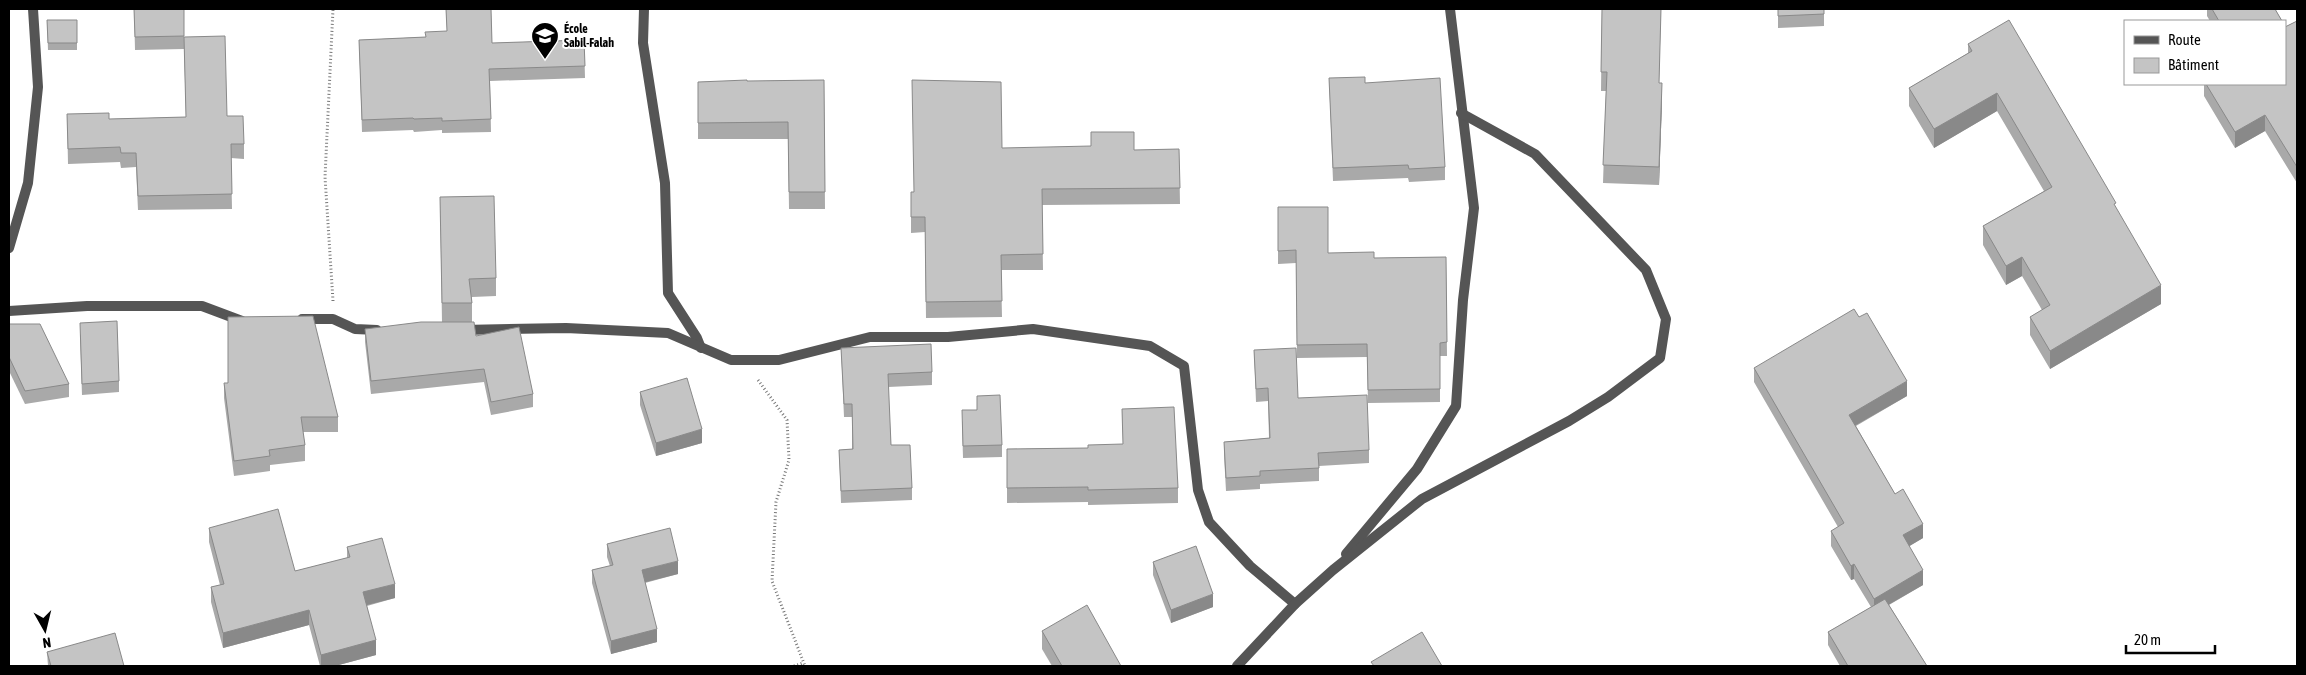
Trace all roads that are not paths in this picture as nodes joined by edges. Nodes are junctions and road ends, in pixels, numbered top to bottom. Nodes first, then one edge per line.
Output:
1 (33, 9) edge
2 (644, 9) edge
3 (1450, 9) edge
4 (1461, 113) junction
5 (9, 248) edge
6 (9, 311) edge
7 (257, 320) edge
8 (295, 320) edge
9 (384, 330) edge
10 (452, 330) edge
11 (701, 348) junction
12 (1333, 570) junction
13 (1295, 604) junction
14 (1237, 666) edge

1 - 5 street
2 - 11 street
3 - 4 street
4 - 12 street
4 - 12 street
6 - 7 street
8 - 9 street
10 - 11 street
11 - 13 street
12 - 13 street
13 - 14 street

